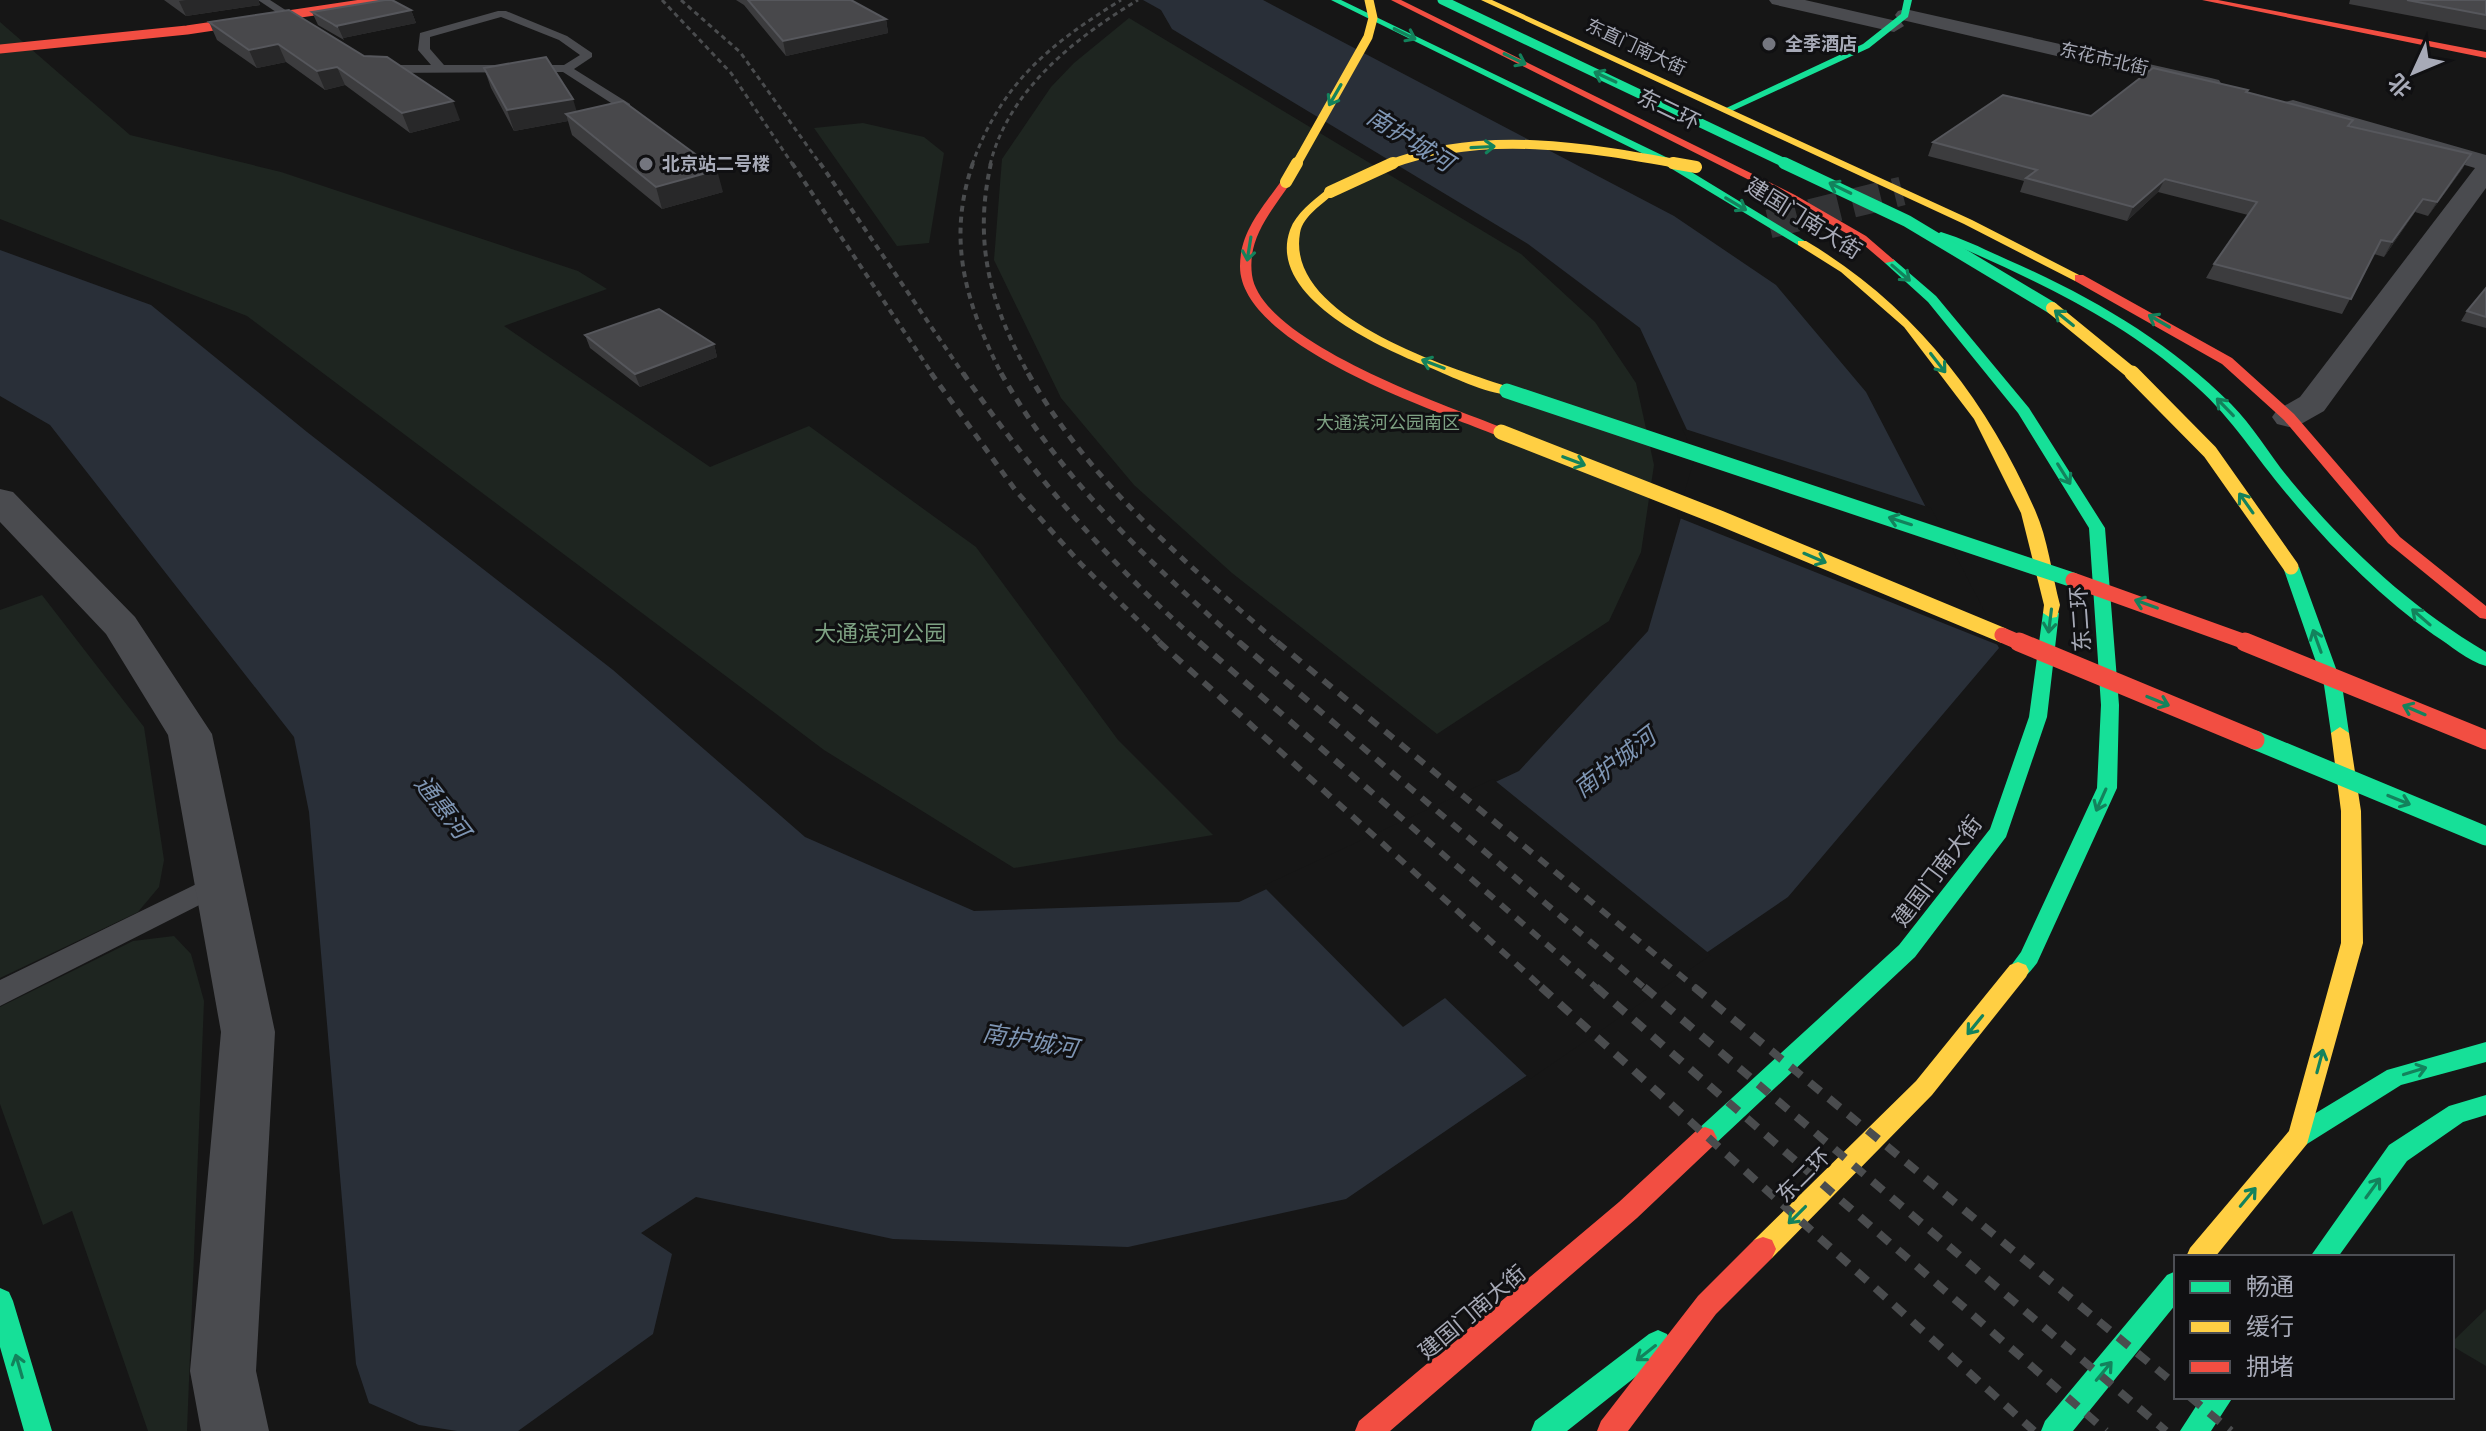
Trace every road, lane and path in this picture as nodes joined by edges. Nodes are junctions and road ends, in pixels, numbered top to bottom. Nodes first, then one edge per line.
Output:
1 (263, 0) edge
2 (356, 0) edge
3 (388, 0) edge
4 (1335, 0) edge
5 (1369, 0) edge
6 (1395, 0) edge
7 (1442, 0) edge
8 (1485, 0) edge
9 (1779, 0) edge
10 (2206, 0) edge
11 (1902, 14) edge
12 (309, 29) edge
13 (0, 41) edge
14 (0, 49) edge
15 (2486, 55) edge
16 (365, 63) edge
17 (566, 69) junction
18 (442, 70) junction
19 (2237, 91) edge
20 (2266, 99) edge
21 (626, 107) edge
22 (1727, 110) junction
23 (2486, 163) edge
24 (2486, 170) edge
25 (1791, 197) junction
26 (1907, 221) junction
27 (2289, 417) junction
28 (0, 500) edge
29 (2486, 614) edge
30 (2486, 660) edge
31 (2486, 740) edge
32 (2486, 836) edge
33 (219, 883) junction
34 (0, 994) edge
35 (2486, 1052) edge
36 (2486, 1105) edge
37 (2299, 1136) junction
38 (2325, 1254) edge
39 (2201, 1255) edge
40 (2174, 1286) edge
41 (0, 1301) edge
42 (1707, 1305) junction
43 (2218, 1399) edge
44 (38, 1431) edge
45 (235, 1431) edge
46 (1369, 1431) edge
47 (1545, 1431) edge
48 (1611, 1431) edge
49 (2055, 1431) edge
50 (2194, 1431) edge

1 - 12 lane
2 - 13 main road, bridge
3 - 14 main road, bridge
4 -> 46 main road, 建国门南大街
5 -> 32 main road, bridge
6 -> 25 main road, 东二环
26 -> 7 main road, 东二环, bridge
8 - 22 main road, 东直门南大街
9 - 11 street, 东花市北街
10 - 15 main road
11 - 19 street, 东花市北街
11 - 22 main road
16 - 18 lane
17 - 18 lane
17 - 18 lane
17 - 21 lane
20 - 23 street
27 -> 22 main road
24 - 27 street
31 -> 25 main road, bridge
25 -> 42 main road, 东二环
30 -> 26 main road, bridge
37 -> 26 main road, 东二环, bridge
27 - 29 main road
28 - 33 street
33 - 34 lane
33 - 45 street
37 -> 35 main road
38 -> 36 main road
39 -> 37 main road, 东二环
49 -> 40 main road
44 -> 41 main road
42 -> 47 main road
42 - 48 main road, 东二环
43 - 50 main road

